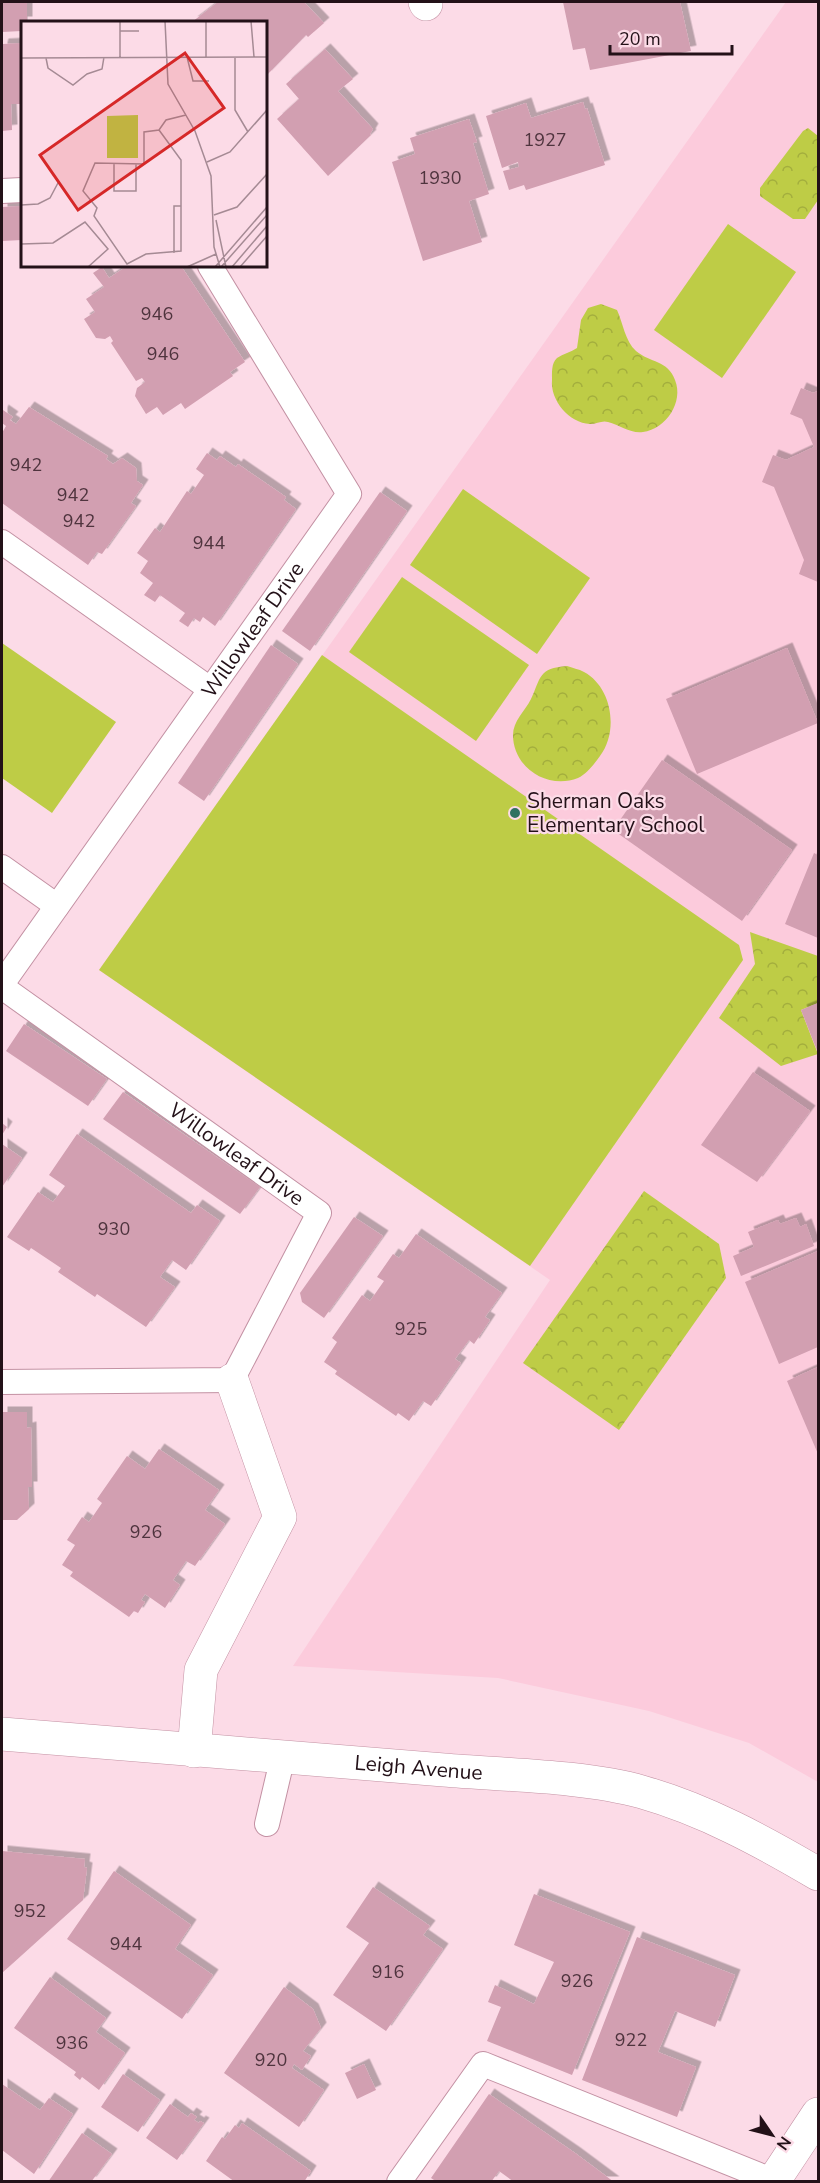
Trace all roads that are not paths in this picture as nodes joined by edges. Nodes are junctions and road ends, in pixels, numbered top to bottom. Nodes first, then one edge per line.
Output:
1 (21, 189) edge
2 (2, 191) edge
3 (211, 267) edge
4 (2, 542) edge
5 (210, 689) junction
6 (2, 867) edge
7 (57, 906) junction
8 (2, 985) edge
9 (232, 1380) junction
10 (2, 1382) edge
11 (2, 1734) edge
12 (194, 1751) junction
13 (283, 1756) junction
14 (267, 1824) dead end
15 (819, 1874) edge
16 (819, 2114) edge
17 (399, 2181) edge
18 (773, 2181) edge

1 - 2 lane
3 - 5 lane, Willowleaf Drive
4 - 5 lane
5 - 7 lane, Willowleaf Drive
6 - 7 lane
7 - 8 lane, Willowleaf Drive
8 - 9 lane, Willowleaf Drive
9 - 10 lane
9 - 12 street
11 - 12 street, Leigh Avenue
12 - 13 street, Leigh Avenue
13 - 14 lane
13 - 15 street, Leigh Avenue
16 - 18 street
17 - 18 lane

